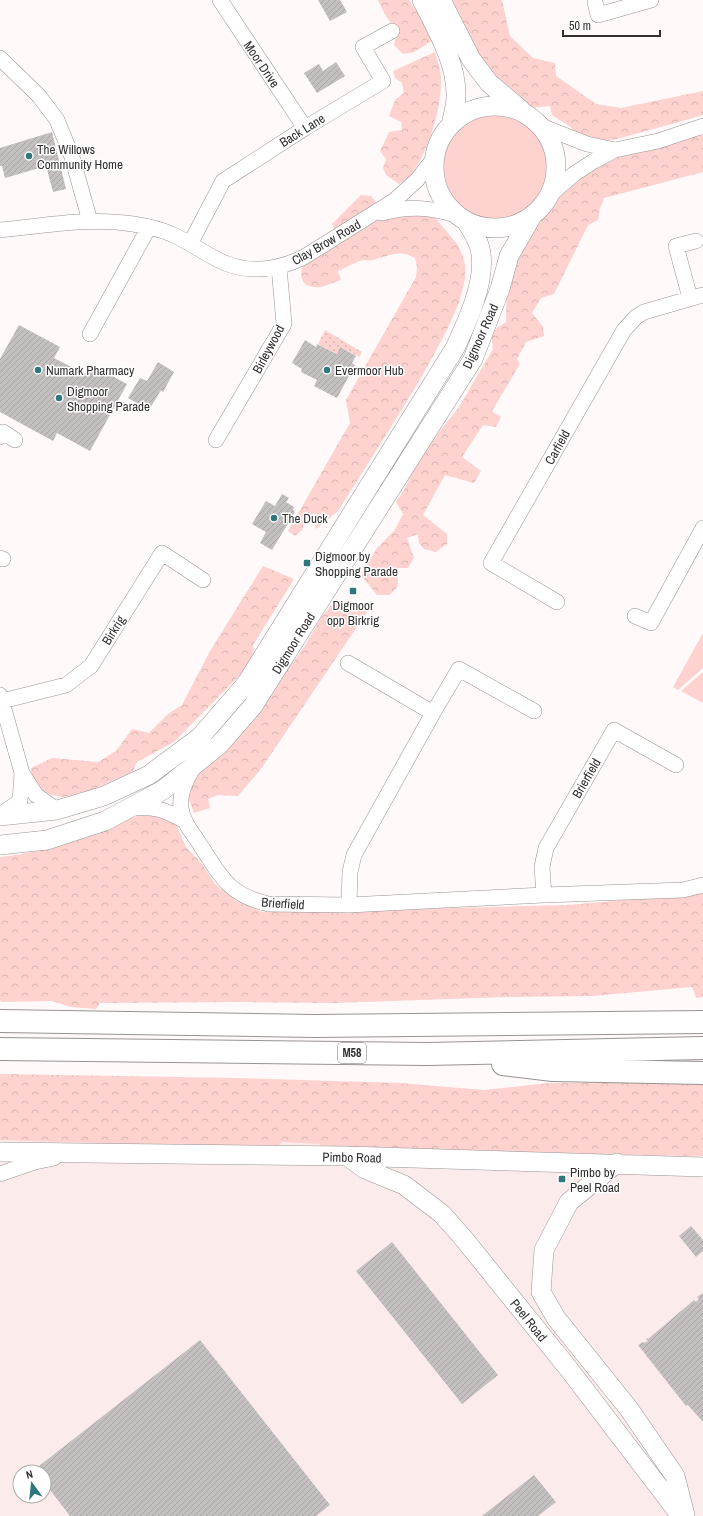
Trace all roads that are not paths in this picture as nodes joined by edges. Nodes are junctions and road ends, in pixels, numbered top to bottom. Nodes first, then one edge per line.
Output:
1 (220, 0) edge
2 (422, 0) edge
3 (441, 0) edge
4 (651, 0) edge
5 (595, 2) dead end
6 (392, 31) dead end
7 (0, 58) edge
8 (525, 113) junction
9 (451, 125) junction
10 (541, 126) junction
11 (703, 126) edge
12 (305, 128) junction
13 (615, 150) junction
14 (435, 157) junction
15 (551, 194) junction
16 (373, 215) junction
17 (532, 216) junction
18 (461, 218) junction
19 (90, 221) junction
20 (149, 227) junction
21 (0, 230) edge
22 (696, 241) dead end
23 (190, 244) junction
24 (279, 267) junction
25 (696, 296) edge
26 (90, 334) dead end
27 (216, 440) dead end
28 (703, 528) edge
29 (203, 580) dead end
30 (557, 602) dead end
31 (635, 616) dead end
32 (348, 663) dead end
33 (1, 698) edge
34 (534, 711) dead end
35 (433, 713) junction
36 (676, 765) dead end
37 (194, 767) junction
38 (22, 773) junction
39 (130, 808) junction
40 (57, 810) junction
41 (0, 815) edge
42 (183, 820) junction
43 (0, 845) edge
44 (703, 885) edge
45 (544, 895) junction
46 (349, 905) junction
47 (0, 1021) edge
48 (703, 1022) edge
49 (703, 1048) edge
50 (0, 1049) edge
51 (427, 1054) junction
52 (703, 1073) edge
53 (0, 1152) edge
54 (74, 1154) junction
55 (347, 1156) junction
56 (617, 1164) junction
57 (703, 1167) edge
58 (0, 1174) edge
59 (681, 1516) edge
60 (686, 1516) edge

1 - 12 street, Moor Drive
2 - 9 street
3 - 8 street
4 - 5 street
6 - 12 street, Back Lane
7 - 19 street
8 - 9 street
8 - 10 street
9 - 14 street
10 - 13 street
10 - 15 street
11 - 13 street
12 - 23 street, Back Lane
13 - 15 street
14 - 16 street, Clay Brow Road
14 - 18 street
15 - 17 street
16 - 18 street, Clay Brow Road
16 - 24 street, Clay Brow Road
17 - 18 street
17 - 37 street, Digmoor Road
18 - 40 street, Digmoor Road
19 - 20 street
19 - 21 street
20 - 23 street
20 - 26 street
22 - 25 street, Carfield
23 - 24 street
24 - 27 street, Birleywood
25 - 30 street, Carfield
28 - 31 street
29 - 33 street, Birkrig
32 - 35 street
33 - 38 street, Birkrig
34 - 35 street
35 - 46 street
36 - 45 street, Brierfield
37 - 39 street, Digmoor Road
37 - 42 street, Brierfield
38 - 40 street, Birkrig
38 - 41 street, Birkrig
39 - 42 street, Brierfield
39 - 43 street, Digmoor Road
40 - 41 street, Digmoor Road
42 - 46 street, Brierfield
44 - 45 street, Brierfield
45 - 46 street, Brierfield
47 - 48 highway, M58
49 - 51 highway, M58
50 - 51 highway, M58
51 - 52 highway
53 - 54 street, Pimbo Road
54 - 55 street, Pimbo Road
54 - 58 street
55 - 56 street, Pimbo Road
55 - 59 street, Peel Road
56 - 57 street, Pimbo Road
56 - 60 street, Peel Road

